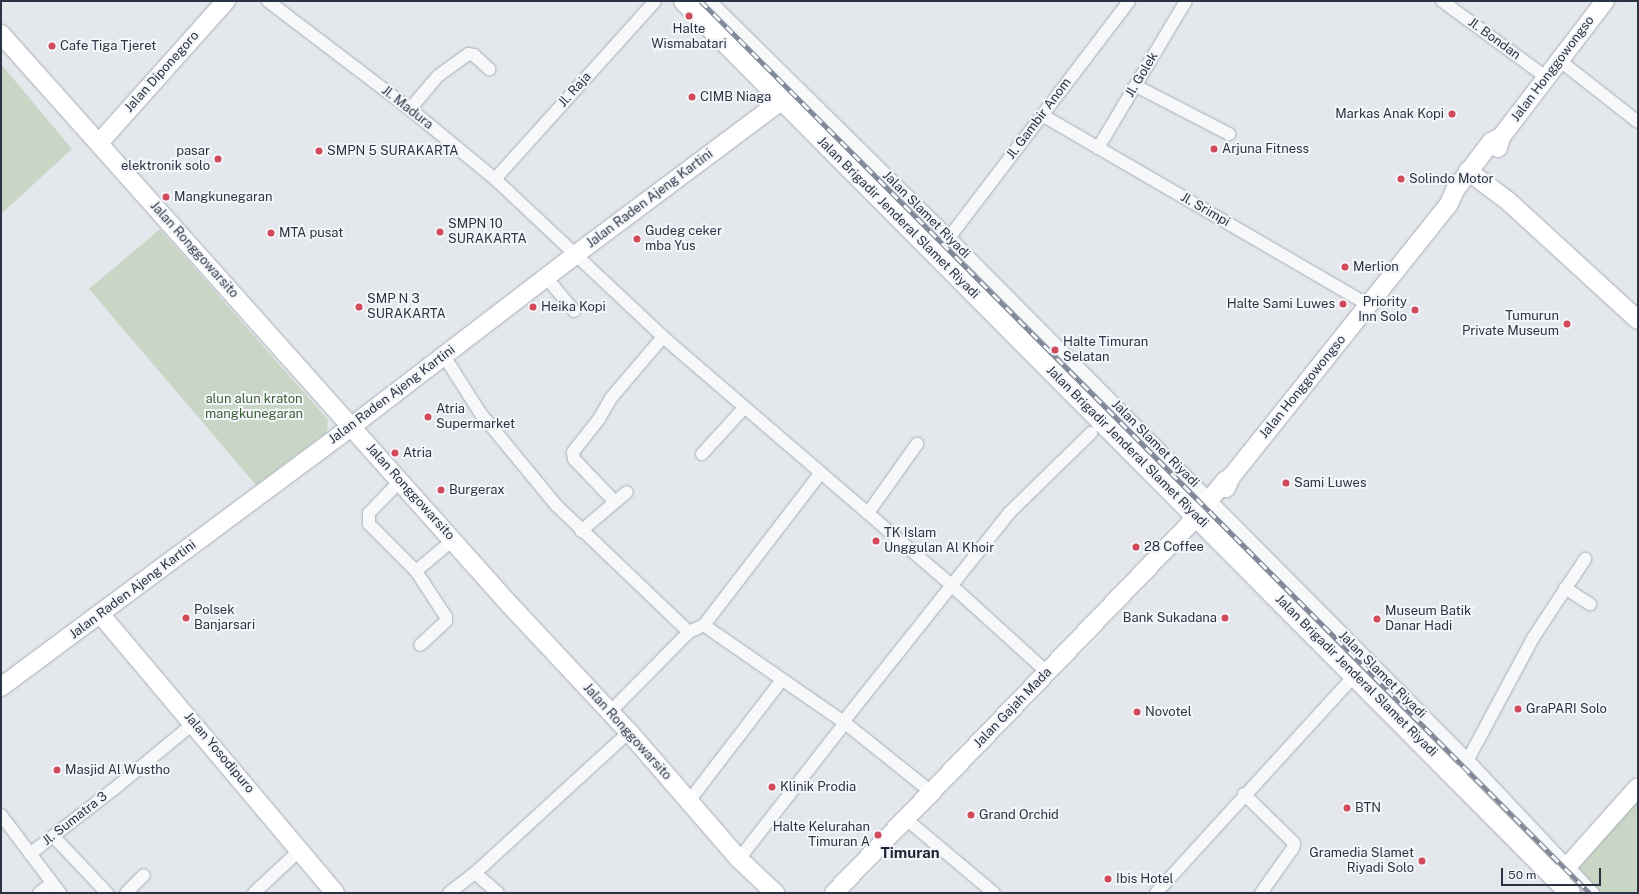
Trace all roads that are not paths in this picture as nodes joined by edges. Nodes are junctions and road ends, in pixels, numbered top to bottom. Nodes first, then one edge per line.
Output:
1 (226, 1) edge
2 (268, 1) edge
3 (655, 1) edge
4 (684, 1) edge
5 (710, 1) edge
6 (1129, 1) edge
7 (1442, 1) edge
8 (1605, 1) edge
9 (1181, 3) edge
10 (1, 34) edge
11 (736, 41) junction
12 (1559, 60) junction
13 (489, 69) dead end
14 (1546, 77) junction
15 (1136, 86) junction
16 (782, 100) junction
17 (410, 109) junction
18 (1042, 115) junction
19 (1638, 122) edge
20 (1229, 134) dead end
21 (99, 143) junction
22 (1098, 148) junction
23 (1475, 171) junction
24 (495, 179) junction
25 (949, 237) junction
26 (575, 255) junction
27 (935, 256) junction
28 (546, 277) junction
29 (1369, 304) junction
30 (574, 311) dead end
31 (1638, 320) edge
32 (663, 337) junction
33 (444, 356) junction
34 (744, 408) junction
35 (351, 427) junction
36 (1091, 433) dead end
37 (917, 444) dead end
38 (702, 454) dead end
39 (820, 474) junction
40 (400, 481) junction
41 (627, 492) dead end
42 (615, 502) junction
43 (1211, 502) junction
44 (868, 513) junction
45 (1195, 519) junction
46 (581, 531) junction
47 (453, 540) junction
48 (1585, 559) dead end
49 (416, 571) junction
50 (951, 585) junction
51 (1565, 588) junction
52 (1590, 604) dead end
53 (101, 615) junction
54 (704, 625) junction
55 (689, 632) junction
56 (420, 645) dead end
57 (1047, 672) junction
58 (1355, 676) junction
59 (781, 680) junction
60 (1, 686) edge
61 (610, 712) junction
62 (844, 722) junction
63 (194, 723) junction
64 (629, 732) junction
65 (1468, 760) junction
66 (1458, 778) junction
67 (1638, 787) edge
68 (931, 792) junction
69 (1244, 794) junction
70 (689, 801) junction
71 (1, 815) edge
72 (906, 819) junction
73 (53, 836) junction
74 (300, 850) junction
75 (30, 854) junction
76 (739, 859) junction
77 (475, 873) junction
78 (1562, 873) junction
79 (144, 874) dead end
80 (52, 883) junction
81 (40, 893) edge
82 (60, 893) edge
83 (107, 893) edge
84 (126, 893) edge
85 (254, 893) edge
86 (335, 893) edge
87 (449, 893) edge
88 (498, 893) edge
89 (775, 893) edge
90 (834, 893) edge
91 (994, 893) edge
92 (1156, 893) edge
93 (1261, 893) edge
94 (1570, 893) edge
95 (1593, 893) edge

1 - 21 main road, Jalan Diponegoro
2 - 17 street, Jl. Madura
3 - 24 street, Jl. Raja
4 - 11 main road, Jalan Brigadir Jenderal Slamet Riyadi
5 - 11 street, Jalan Slamet Riyadi
6 - 18 street, Jl. Gambir Anom
7 - 14 street, Jl. Bondan
8 - 12 main road, Jalan Honggowongso
9 - 15 street, Jl. Golek
10 - 21 main road, Jalan Ronggowarsito
11 - 16 main road, Jalan Brigadir Jenderal Slamet Riyadi
11 - 25 street, Jalan Slamet Riyadi
12 - 14 main road, Jalan Honggowongso
12 - 19 street
13 - 17 street
14 - 23 main road, Jalan Honggowongso
15 - 20 street
15 - 22 street, Jl. Golek
16 - 26 main road, Jalan Raden Ajeng Kartini
16 - 27 main road, Jalan Brigadir Jenderal Slamet Riyadi
17 - 24 street, Jl. Madura
18 - 22 street, Jl. Srimpi
18 - 25 street, Jl. Gambir Anom
21 - 35 main road, Jalan Ronggowarsito
22 - 29 street, Jl. Srimpi
23 - 29 main road, Jalan Honggowongso
23 - 31 main road
24 - 26 street, Jl. Madura
25 - 27 street, Jl. Gambir Anom
25 - 43 street, Jalan Slamet Riyadi
26 - 28 main road, Jalan Raden Ajeng Kartini
26 - 32 street, Jl. Madura
27 - 45 main road, Jalan Brigadir Jenderal Slamet Riyadi
28 - 30 street
28 - 33 main road, Jalan Raden Ajeng Kartini
29 - 43 main road, Jalan Honggowongso
32 - 34 street, Jl. Madura
32 - 42 street
33 - 35 main road, Jalan Raden Ajeng Kartini
33 - 46 street
34 - 38 street
34 - 39 street, Jl. Madura
35 - 40 main road, Jalan Ronggowarsito
35 - 53 main road, Jalan Raden Ajeng Kartini
36 - 50 street
37 - 44 street
39 - 44 street, Jl. Madura
39 - 54 street
40 - 47 main road, Jalan Ronggowarsito
40 - 49 street
41 - 42 street
42 - 46 street
43 - 45 main road, Jalan Honggowongso
43 - 65 street, Jalan Slamet Riyadi
44 - 50 street, Jl. Madura
45 - 57 main road, Jalan Gajah Mada
45 - 58 main road, Jalan Brigadir Jenderal Slamet Riyadi
46 - 55 street
47 - 49 street
47 - 61 main road, Jalan Ronggowarsito
48 - 51 street
49 - 56 street
50 - 57 street, Jl. Madura
50 - 62 street
51 - 52 street
51 - 65 street
53 - 60 main road, Jalan Raden Ajeng Kartini
53 - 63 main road, Jalan Yosodipuro
54 - 55 street
54 - 59 street
55 - 61 street
57 - 68 main road, Jalan Gajah Mada
58 - 66 main road, Jalan Brigadir Jenderal Slamet Riyadi
58 - 69 street
59 - 62 street
59 - 70 street
61 - 64 main road, Jalan Ronggowarsito
62 - 68 street
62 - 76 street
63 - 73 street, Jl. Sumatra 3
63 - 74 main road, Jalan Yosodipuro
64 - 70 main road, Jalan Ronggowarsito
64 - 77 street
65 - 66 street
65 - 78 street, Jalan Slamet Riyadi
66 - 78 main road, Jalan Brigadir Jenderal Slamet Riyadi
67 - 78 main road
68 - 72 main road, Jalan Gajah Mada
69 - 92 street
69 - 93 street
70 - 76 main road, Jalan Ronggowarsito
71 - 75 street
72 - 90 main road, Jalan Gajah Mada
72 - 91 street
73 - 75 street, Jl. Sumatra 3
73 - 83 street
74 - 85 street
74 - 86 main road, Jalan Yosodipuro
75 - 80 street
76 - 89 main road, Jalan Ronggowarsito
77 - 87 street
77 - 88 street
78 - 94 main road, Jalan Brigadir Jenderal Slamet Riyadi
78 - 95 street, Jalan Slamet Riyadi
79 - 84 street
80 - 81 street
80 - 82 street

